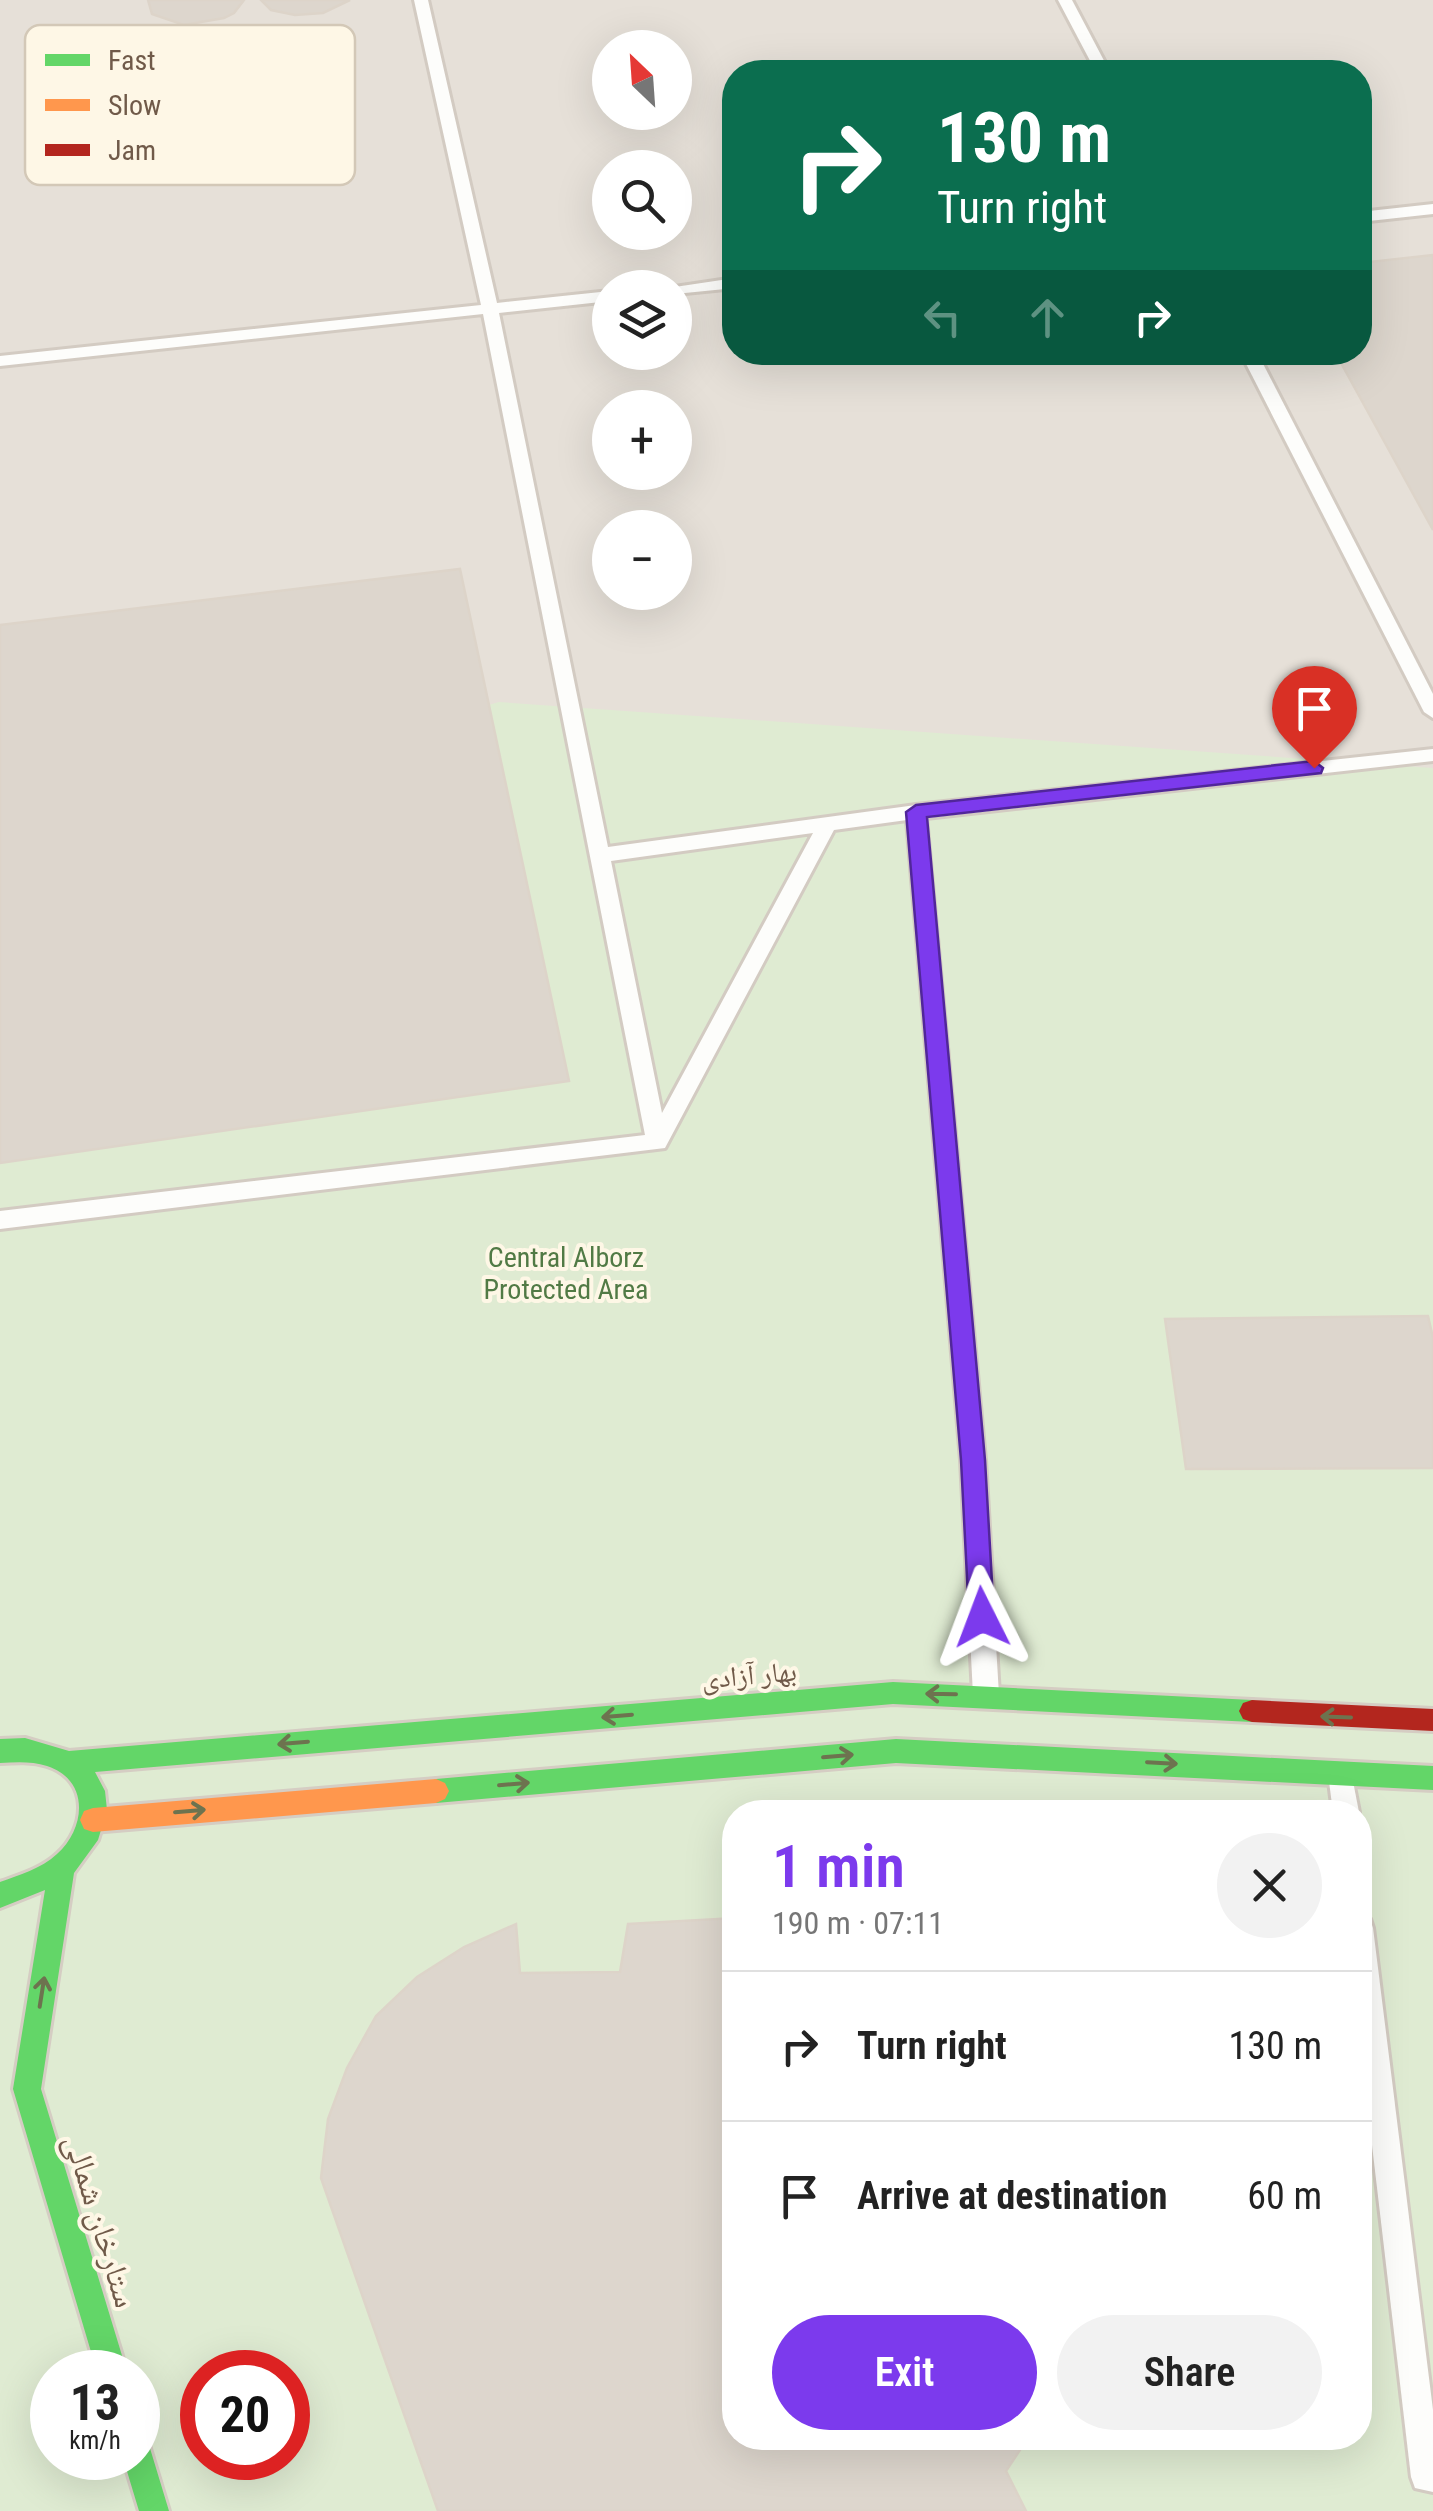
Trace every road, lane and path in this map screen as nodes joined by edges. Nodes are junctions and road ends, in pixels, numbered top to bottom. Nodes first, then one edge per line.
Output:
1 (422, 0) edge
2 (1065, 0) edge
3 (1097, 60) edge
4 (1433, 209) edge
5 (1372, 215) edge
6 (722, 284) edge
7 (692, 287) edge
8 (592, 298) edge
9 (490, 309) junction
10 (0, 361) edge
11 (1255, 365) edge
12 (1433, 712) edge
13 (1433, 755) edge
14 (916, 812) junction
15 (828, 824) junction
16 (602, 855) junction
17 (657, 1142) junction
18 (0, 1220) edge
19 (986, 1695) junction
20 (1433, 1720) edge
21 (894, 1722) junction
22 (1077, 1730) junction
23 (0, 1751) edge
24 (71, 1762) junction
25 (1341, 1774) junction
26 (1433, 1778) edge
27 (1344, 1800) edge
28 (93, 1820) junction
29 (62, 1866) junction
30 (0, 1895) edge
31 (1372, 2028) edge
32 (0, 2074) edge
33 (27, 2089) junction
34 (105, 2350) edge
35 (1433, 2477) edge
36 (145, 2480) edge
37 (154, 2511) edge

1 - 9 lane
2 - 3 lane
4 - 5 lane
6 - 7 lane
8 - 9 lane
9 - 10 lane
9 - 16 lane
11 - 12 lane
13 - 14 lane
14 - 15 lane
14 - 19 lane
15 - 16 lane
15 - 17 lane
16 - 17 lane
17 - 18 lane
19 -> 21 main road, بهار آزادی
19 - 22 main road, بهار آزادی
20 -> 22 main road, بهار آزادی
21 - 22 main road, بهار آزادی
21 -> 24 main road, بهار آزادی
28 -> 21 main road, بهار آزادی
22 -> 25 main road, بهار آزادی
23 - 24 main road
24 - 28 main road
25 - 26 main road, بهار آزادی
25 - 27 lane
28 - 29 main road
29 - 30 main road
33 -> 29 main road
31 - 35 lane
32 - 33 main road
33 - 34 main road, ستارخان شمالی
36 - 37 main road

